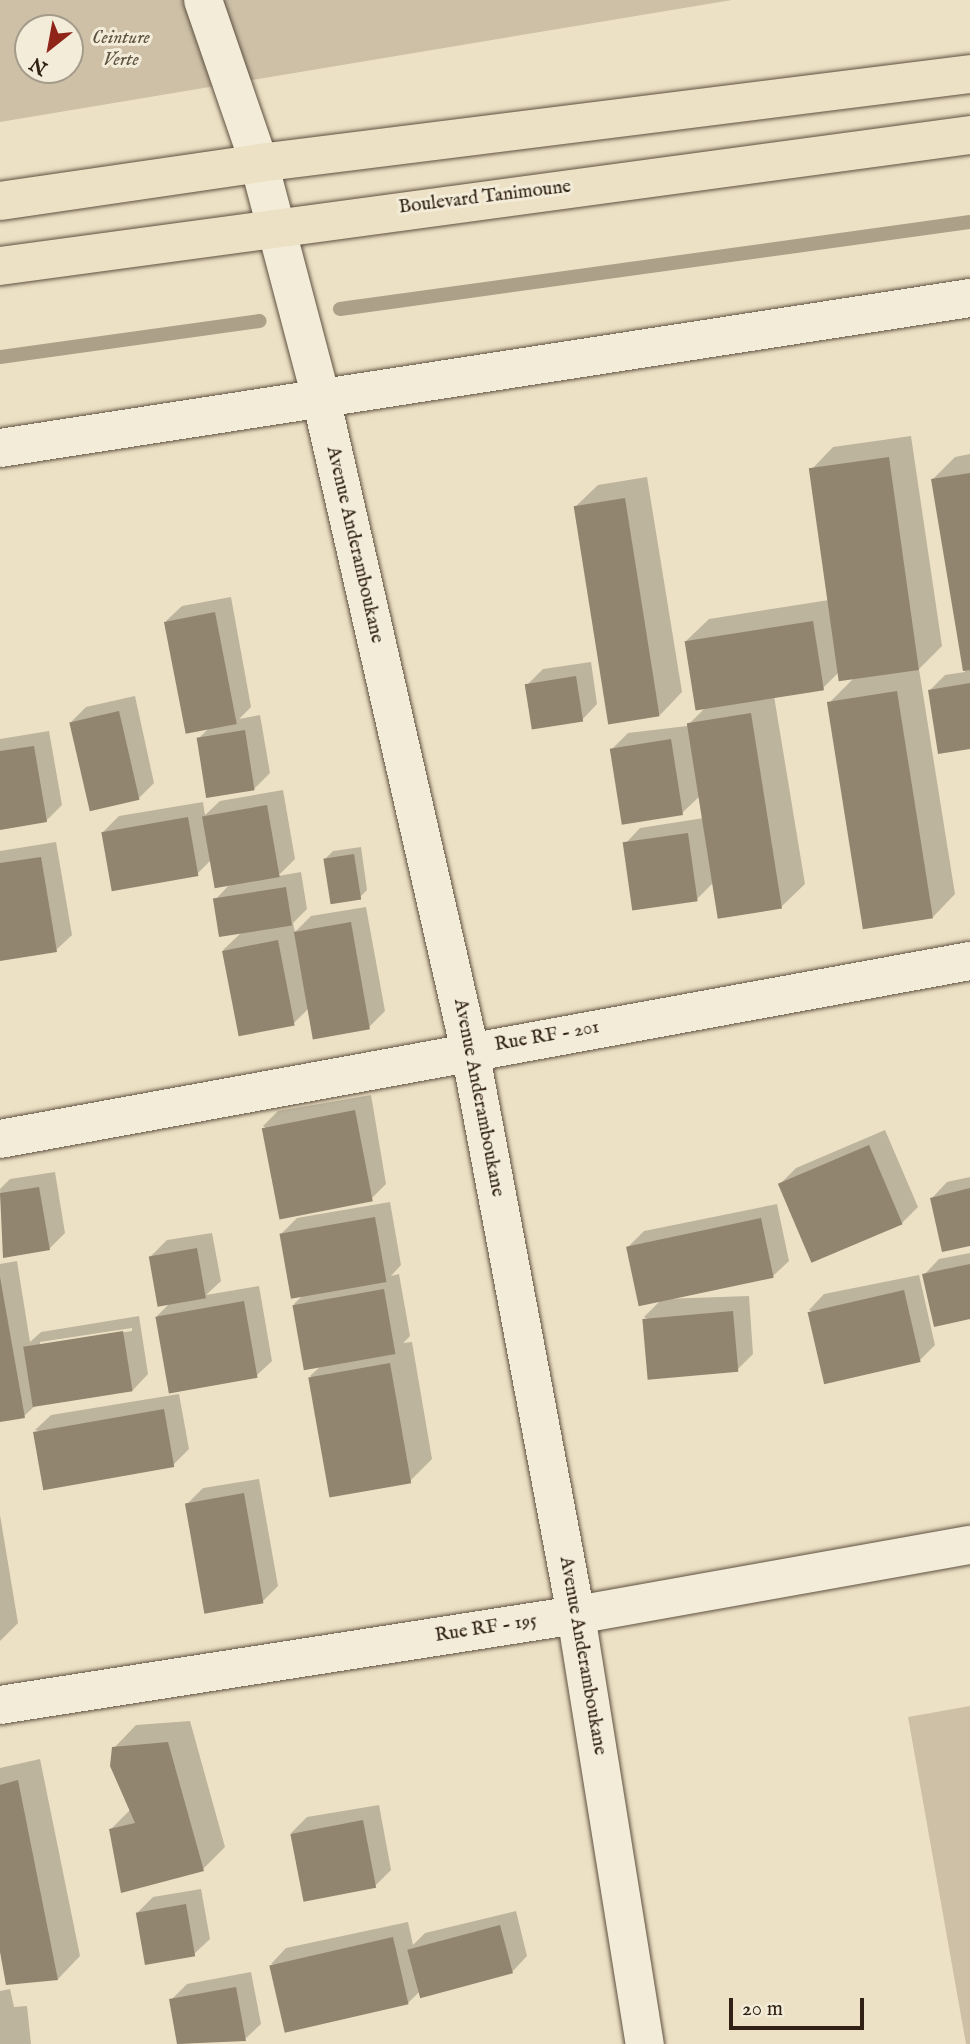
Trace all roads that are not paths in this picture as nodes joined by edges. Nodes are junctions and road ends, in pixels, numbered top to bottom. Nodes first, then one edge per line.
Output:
1 (203, 0) edge
2 (970, 74) edge
3 (970, 135) edge
4 (259, 163) junction
5 (0, 201) edge
6 (278, 225) junction
7 (0, 265) edge
8 (970, 298) edge
9 (321, 398) junction
10 (0, 448) edge
11 (970, 961) edge
12 (470, 1051) junction
13 (0, 1139) edge
14 (970, 1545) edge
15 (576, 1615) junction
16 (0, 1705) edge
17 (645, 2044) edge

1 - 4 street, Avenue Anderamboukane
2 - 4 main road
3 - 6 main road, Boulevard Tanimoune
4 - 5 main road
4 - 6 street, Avenue Anderamboukane
6 - 7 main road, Boulevard Tanimoune
6 - 9 street, Avenue Anderamboukane
8 - 9 street
9 - 10 street
9 - 12 street, Avenue Anderamboukane
11 - 12 street, Rue RF - 201
12 - 13 street, Rue RF - 201
12 - 15 street, Avenue Anderamboukane
14 - 15 street, Rue RF - 195
15 - 16 street, Rue RF - 195
15 - 17 street, Avenue Anderamboukane

